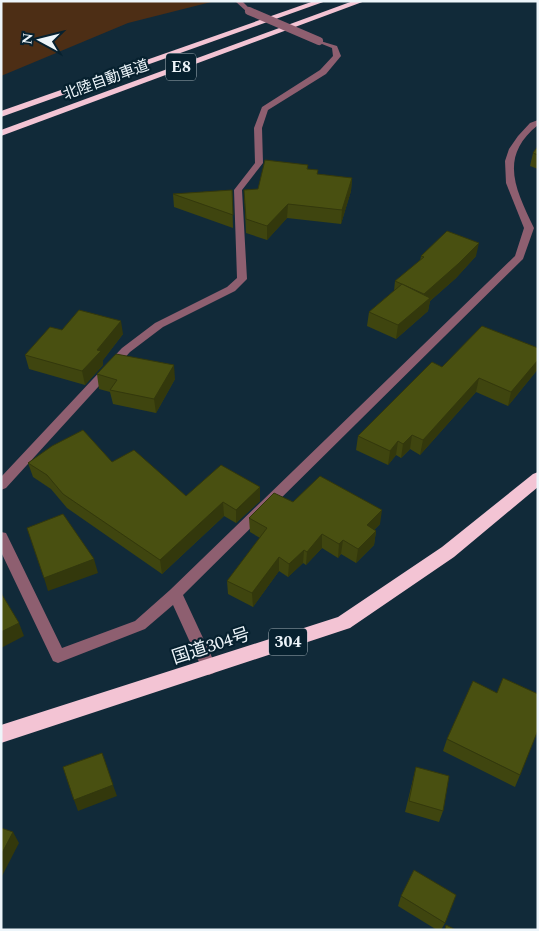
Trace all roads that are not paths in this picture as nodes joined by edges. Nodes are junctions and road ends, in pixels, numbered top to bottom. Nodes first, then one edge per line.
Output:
1 (238, 1) edge
2 (322, 1) edge
3 (361, 1) edge
4 (1, 114) edge
5 (538, 122) edge
6 (1, 133) edge
7 (538, 478) edge
8 (1, 485) edge
9 (1, 537) edge
10 (175, 594) junction
11 (209, 668) junction
12 (1, 734) edge

1 - 8 street, bridge
2 - 4 highway, 北陸自動車道 / E8
3 - 6 highway, 北陸自動車道 / E8
5 - 10 street
7 - 11 highway, 国道304号 / 304
9 - 10 street
10 - 11 street
11 - 12 highway, 国道304号 / 304

